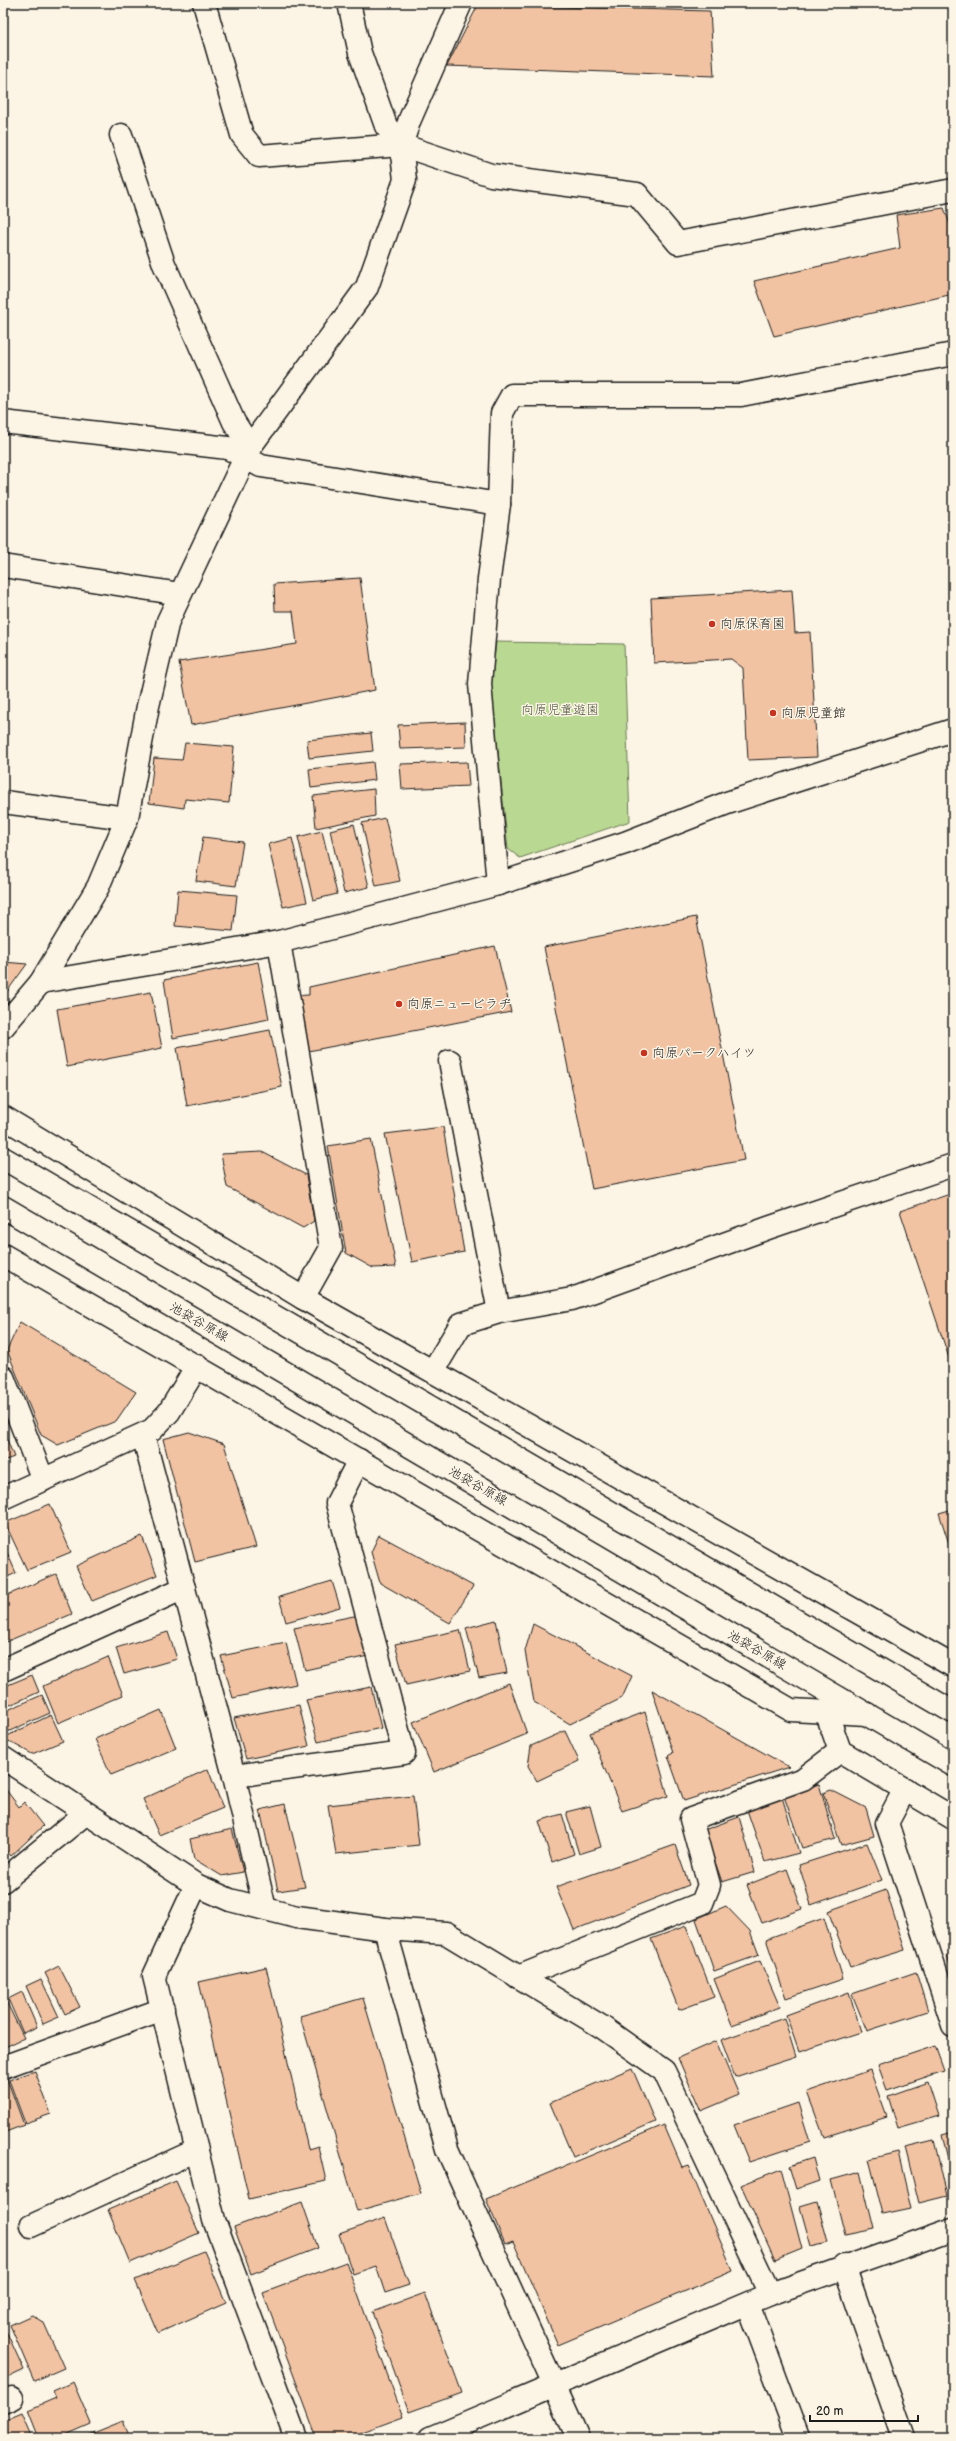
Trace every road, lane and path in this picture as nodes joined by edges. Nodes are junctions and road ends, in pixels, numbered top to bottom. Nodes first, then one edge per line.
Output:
1 (204, 3) edge
2 (348, 3) edge
3 (461, 3) edge
4 (121, 135) dead end
5 (400, 145) junction
6 (953, 190) edge
7 (953, 354) edge
8 (3, 422) edge
9 (247, 452) junction
10 (498, 504) junction
11 (3, 566) edge
12 (180, 594) junction
13 (953, 730) edge
14 (3, 802) edge
15 (127, 818) junction
16 (498, 884) junction
17 (279, 942) junction
18 (41, 982) junction
19 (3, 1027) edge
20 (450, 1061) dead end
21 (3, 1117) edge
22 (3, 1158) edge
23 (953, 1165) edge
24 (3, 1207) edge
25 (3, 1254) edge
26 (303, 1298) junction
27 (499, 1312) junction
28 (197, 1366) junction
29 (433, 1371) junction
30 (3, 1377) edge
31 (143, 1435) junction
32 (359, 1460) junction
33 (43, 1480) junction
34 (3, 1498) edge
35 (184, 1588) junction
36 (953, 1666) edge
37 (3, 1670) edge
38 (826, 1711) junction
39 (953, 1712) edge
40 (867, 1714) junction
41 (840, 1751) junction
42 (3, 1758) edge
43 (953, 1764) edge
44 (234, 1776) junction
45 (905, 1789) junction
46 (85, 1814) junction
47 (953, 1818) edge
48 (3, 1881) edge
49 (196, 1885) junction
50 (264, 1909) junction
51 (385, 1928) junction
52 (518, 1977) junction
53 (163, 2009) junction
54 (953, 2025) edge
55 (3, 2067) edge
56 (197, 2150) junction
57 (30, 2226) dead end
58 (953, 2229) edge
59 (844, 2266) junction
60 (770, 2294) junction
61 (748, 2304) junction
62 (554, 2385) junction
63 (296, 2438) edge
64 (430, 2438) edge
65 (578, 2438) edge
66 (798, 2438) edge
67 (904, 2438) edge

1 - 5 street
2 - 5 street
3 - 5 street
4 - 9 street
5 - 6 street
5 - 9 street
7 - 10 street
8 - 9 street
9 - 10 street
9 - 12 street
10 - 16 street
11 - 12 street
12 - 15 street
13 - 16 street
14 - 15 street
15 - 18 street
16 - 17 street
17 - 18 street
17 - 26 street
18 - 19 street
20 - 27 street
21 - 26 street
22 - 39 street
23 - 27 street
24 - 40 street, 池袋谷原線
25 - 28 street
26 - 29 street
27 - 29 street
28 - 31 street
28 - 32 street
29 - 36 street
30 - 33 street
31 - 33 street
31 - 35 street
32 - 38 street
32 - 44 street
33 - 34 street
35 - 37 street
35 - 44 street
38 - 40 street
38 - 41 street
40 - 43 street, 池袋谷原線
41 - 45 street
41 - 52 street
42 - 46 street
44 - 50 street
45 - 47 street
45 - 54 street
46 - 48 street
46 - 49 street
49 - 50 street
49 - 53 street
50 - 51 street
51 - 52 street
51 - 62 street
52 - 60 street
53 - 55 street
53 - 56 street
56 - 57 street
56 - 63 street
58 - 59 street
59 - 60 street
59 - 67 street
60 - 61 street
61 - 62 street
61 - 66 street
62 - 64 street
62 - 65 street

